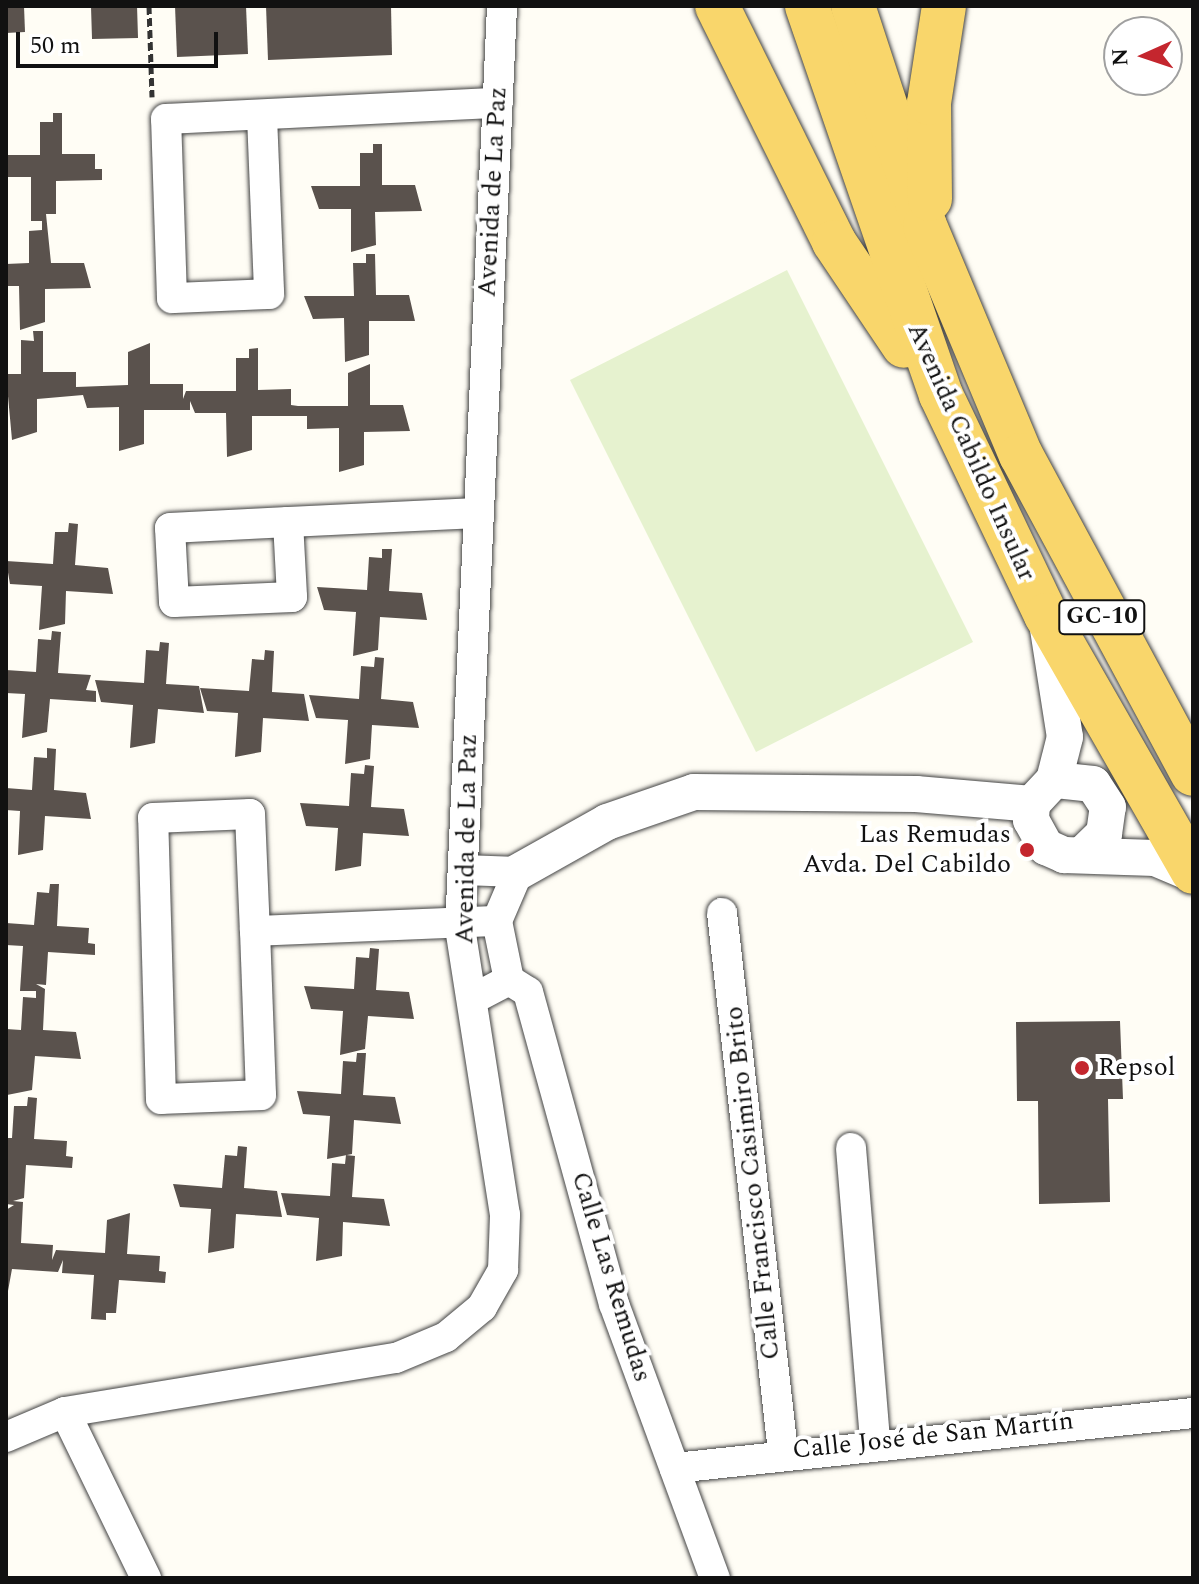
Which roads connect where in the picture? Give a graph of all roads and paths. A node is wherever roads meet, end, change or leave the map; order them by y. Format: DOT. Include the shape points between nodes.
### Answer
graph roads {
  1 [pos="149,6"];
  2 [pos="502,6"];
  3 [pos="717,6"];
  4 [pos="807,6"];
  5 [pos="853,6"];
  6 [pos="944,6"];
  7 [pos="152,99"];
  8 [pos="498,103"];
  9 [pos="262,116"];
  10 [pos="964,324"];
  11 [pos="941,395"];
  12 [pos="478,513"];
  13 [pos="288,522"];
  14 [pos="1046,615"];
  15 [pos="1193,774"];
  16 [pos="1043,792"];
  17 [pos="1084,853"];
  18 [pos="463,870"];
  19 [pos="518,872"];
  20 [pos="1193,873"];
  21 [pos="722,913"];
  22 [pos="497,921"];
  23 [pos="460,928"];
  24 [pos="255,931"];
  25 [pos="509,980"];
  26 [pos="473,999"];
  27 [pos="851,1148"];
  28 [pos="65,1412"];
  29 [pos="1193,1413"];
  30 [pos="6,1437"];
  31 [pos="875,1443"];
  32 [pos="783,1452"];
  33 [pos="675,1468"];
  34 [pos="146,1578"];
  35 [pos="715,1578"];
  1 -- 7 [label="path"];
  2 -- 8 [label="street, Avenida de La Paz"];
  3 -- 11 [label="main road" via="834,242"];
  4 -- 11 [label="main road, Avenida Cabildo Insular / GC-10" via="879,234"];
  5 -- 10 [label="main road, Avenida Cabildo Insular / GC-10"];
  6 -- 10 [label="main road" via="928,176 933,222"];
  8 -- 9 [label="street"];
  8 -- 12 [label="street, Avenida de La Paz"];
  9 -- 9 [label="street" via="166,119 172,298 269,294"];
  10 -- 15 [label="main road, Avenida Cabildo Insular / GC-10" via="1104,619"];
  11 -- 14 [label="main road, Avenida Cabildo Insular / GC-10"];
  12 -- 13 [label="street"];
  12 -- 18 [label="street, Avenida de La Paz"];
  13 -- 13 [label="street" via="170,528 174,602 292,597"];
  14 -- 16 [label="street" via="1065,737"];
  14 -- 20 [label="main road, Avenida Cabildo Insular / GC-10"];
  16 -- 17 [label="street" via="1036,835 1046,847"];
  16 -- 17 [label="street" via="1093,784 1108,807 1104,834"];
  16 -- 19 [label="street" via="694,792 607,822"];
  17 -- 20 [label="street" via="1155,858"];
  18 -- 19 [label="street"];
  18 -- 23 [label="street, Avenida de La Paz"];
  19 -- 22 [label="street"];
  21 -- 32 [label="street, Calle Francisco Casimiro Brito"];
  22 -- 23 [label="street"];
  22 -- 25 [label="street, Calle Las Remudas"];
  23 -- 24 [label="street"];
  23 -- 26 [label="street, Avenida de La Paz"];
  24 -- 24 [label="street" via="250,814 153,818 161,1099 261,1095"];
  25 -- 26 [label="street"];
  25 -- 33 [label="street, Calle Las Remudas" via="528,992 614,1304"];
  26 -- 28 [label="street, Avenida de La Paz" via="505,1215 503,1270 482,1307 446,1337 396,1358"];
  27 -- 31 [label="street"];
  28 -- 30 [label="street, Avenida de La Paz"];
  28 -- 34 [label="street"];
  29 -- 31 [label="street, Calle José de San Martín"];
  31 -- 32 [label="street, Calle José de San Martín"];
  32 -- 33 [label="street, Calle José de San Martín"];
  33 -- 35 [label="street, Calle Las Remudas"];
}
